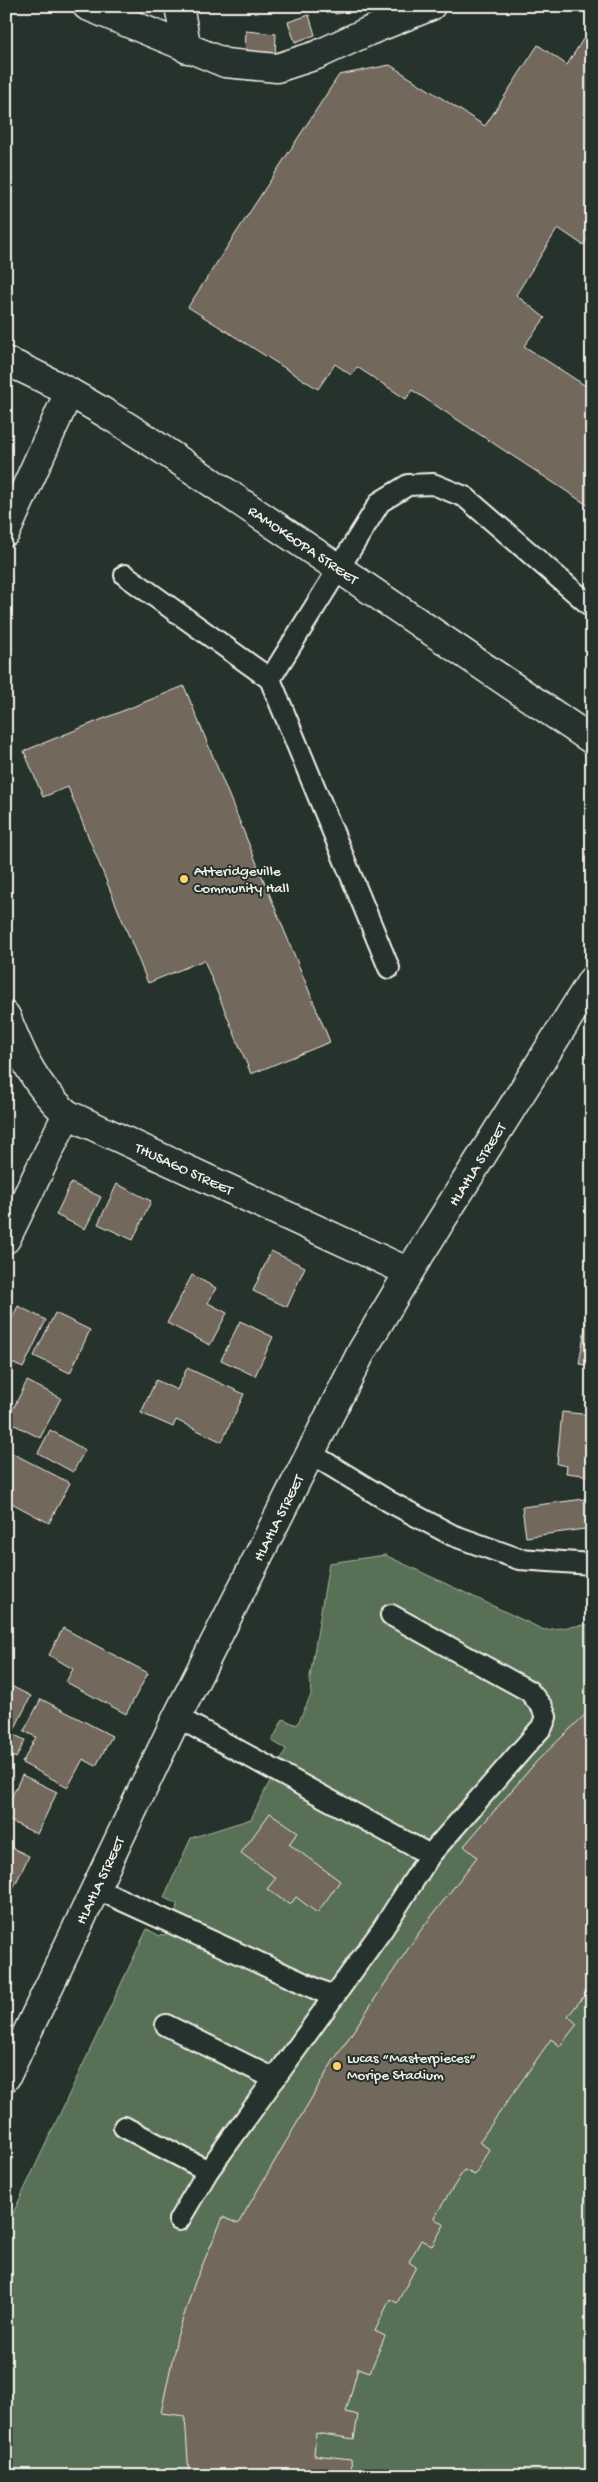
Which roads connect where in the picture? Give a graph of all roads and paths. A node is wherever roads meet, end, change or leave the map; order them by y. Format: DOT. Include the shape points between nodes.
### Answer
graph roads {
  1 [pos="87,6"];
  2 [pos="179,6"];
  3 [pos="430,6"];
  4 [pos="187,48"];
  5 [pos="6,362"];
  6 [pos="69,392"];
  7 [pos="6,532"];
  8 [pos="340,568"];
  9 [pos="125,575"];
  10 [pos="592,606"];
  11 [pos="270,679"];
  12 [pos="592,740"];
  13 [pos="389,968"];
  14 [pos="592,980"];
  15 [pos="6,1016"];
  16 [pos="67,1114"];
  17 [pos="6,1239"];
  18 [pos="409,1272"];
  19 [pos="310,1453"];
  20 [pos="592,1564"];
  21 [pos="391,1615"];
  22 [pos="176,1717"];
  23 [pos="430,1855"];
  24 [pos="96,1888"];
  25 [pos="334,1997"];
  26 [pos="166,2025"];
  27 [pos="6,2077"];
  28 [pos="276,2079"];
  29 [pos="124,2127"];
  30 [pos="208,2171"];
  31 [pos="179,2220"];
  1 -- 4 [label="street"];
  2 -- 4 [label="street"];
  3 -- 4 [label="street" via="318,55 277,68 225,63"];
  5 -- 6 [label="street, RAMOKGOPA STREET"];
  6 -- 7 [label="street"];
  6 -- 8 [label="street, RAMOKGOPA STREET" via="114,418"];
  8 -- 10 [label="lane" via="380,502 408,485 433,484 466,498"];
  8 -- 11 [label="lane"];
  8 -- 12 [label="street, RAMOKGOPA STREET"];
  9 -- 11 [label="lane"];
  11 -- 13 [label="lane"];
  14 -- 18 [label="street, HLAHLA STREET"];
  15 -- 16 [label="street, THUSAGO STREET" via="35,1080"];
  16 -- 17 [label="street"];
  16 -- 18 [label="street, THUSAGO STREET"];
  18 -- 19 [label="street, HLAHLA STREET" via="362,1351"];
  19 -- 20 [label="lane" via="452,1535 519,1559"];
  19 -- 22 [label="street, HLAHLA STREET"];
  21 -- 23 [label="lane" via="529,1691 546,1717 542,1727"];
  22 -- 23 [label="lane"];
  22 -- 24 [label="street, HLAHLA STREET"];
  23 -- 25 [label="lane"];
  24 -- 25 [label="lane"];
  24 -- 27 [label="street, HLAHLA STREET"];
  25 -- 28 [label="lane"];
  26 -- 28 [label="lane"];
  28 -- 30 [label="lane"];
  29 -- 30 [label="lane"];
  30 -- 31 [label="lane"];
}
